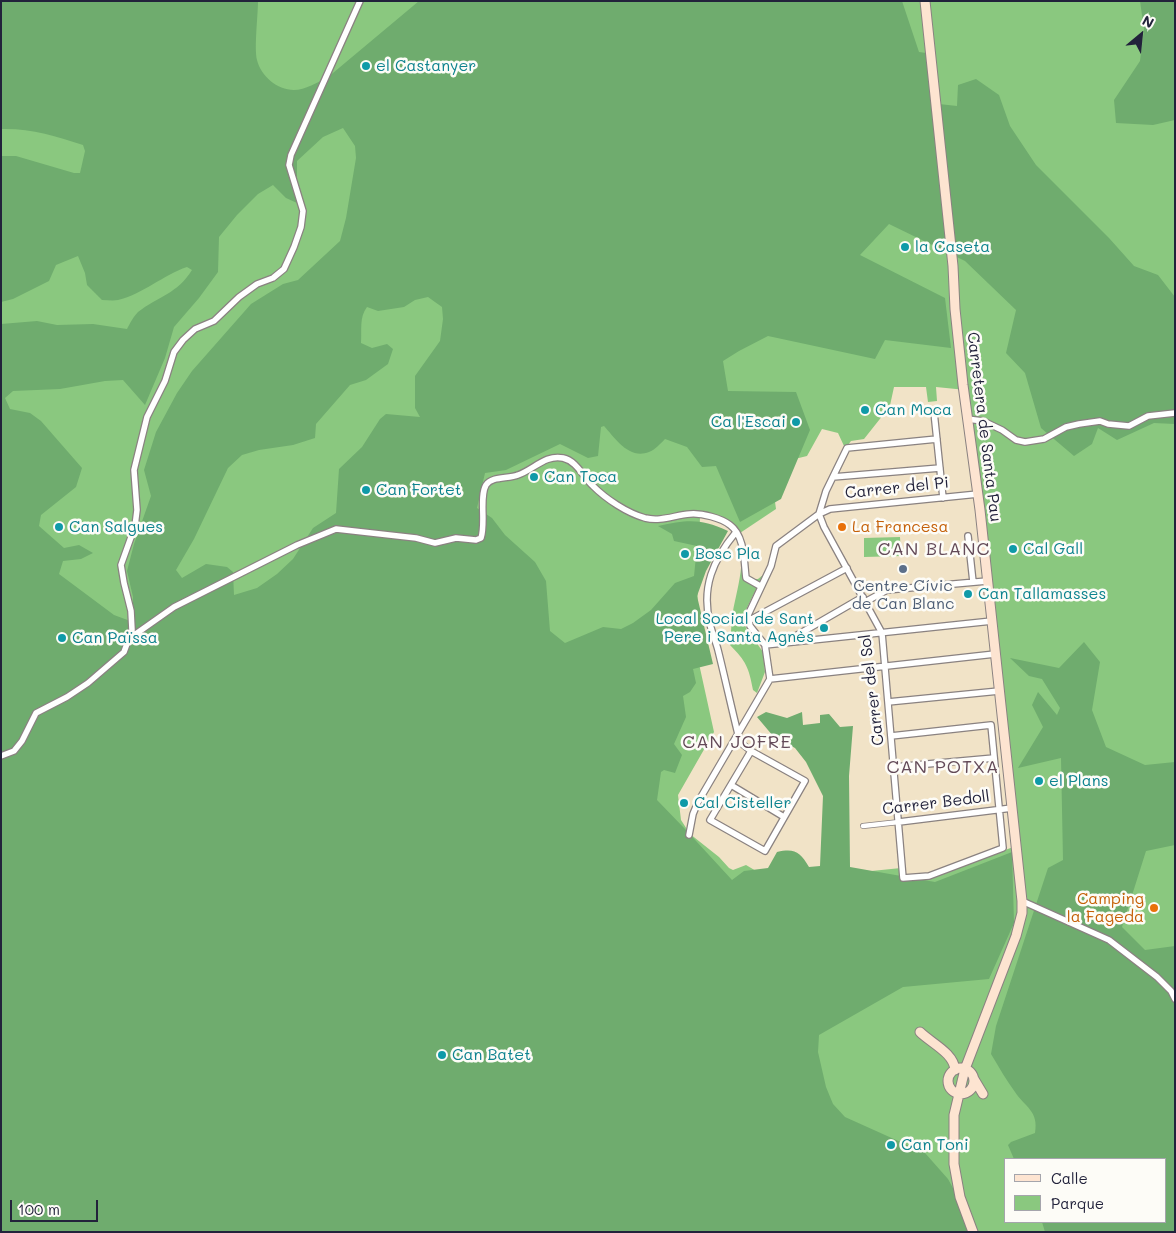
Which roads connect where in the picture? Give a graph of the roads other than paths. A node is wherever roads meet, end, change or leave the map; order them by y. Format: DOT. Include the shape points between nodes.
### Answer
graph roads {
  1 [pos="360,1"];
  2 [pos="925,1"];
  3 [pos="934,412"];
  4 [pos="1175,413"];
  5 [pos="967,419"];
  6 [pos="937,439"];
  7 [pos="940,468"];
  8 [pos="833,477"];
  9 [pos="978,494"];
  10 [pos="943,498"];
  11 [pos="819,514"];
  12 [pos="736,532"];
  13 [pos="968,536"];
  14 [pos="847,568"];
  15 [pos="987,581"];
  16 [pos="973,582"];
  17 [pos="760,586"];
  18 [pos="864,600"];
  19 [pos="748,621"];
  20 [pos="992,621"];
  21 [pos="882,633"];
  22 [pos="130,638"];
  23 [pos="786,642"];
  24 [pos="765,646"];
  25 [pos="995,654"];
  26 [pos="885,665"];
  27 [pos="770,679"];
  28 [pos="999,691"];
  29 [pos="888,702"];
  30 [pos="738,734"];
  31 [pos="891,736"];
  32 [pos="752,751"];
  33 [pos="1,756"];
  34 [pos="994,758"];
  35 [pos="894,767"];
  36 [pos="731,785"];
  37 [pos="1012,808"];
  38 [pos="998,810"];
  39 [pos="784,816"];
  40 [pos="899,822"];
  41 [pos="863,826"];
  42 [pos="688,835"];
  43 [pos="1022,901"];
  44 [pos="1175,999"];
  45 [pos="920,1032"];
  46 [pos="970,1053"];
  47 [pos="966,1073"];
  48 [pos="960,1094"];
  49 [pos="973,1232"];
  1 -- 22 [label="street" via="291,155 289,165 301,203 302,218 284,268 273,278 239,296 214,321 195,328 183,340 174,352 165,381 147,417 134,470 135,526 121,565 132,619"];
  2 -- 5 [label="main road, Carretera de Santa Pau"];
  3 -- 6 [label="street"];
  4 -- 5 [label="street" via="1148,416 1128,426 1100,421 1079,424 1044,439 1026,442 1016,440 983,421"];
  5 -- 9 [label="main road, Carretera de Santa Pau"];
  6 -- 7 [label="street"];
  6 -- 8 [label="street" via="847,448"];
  7 -- 8 [label="street"];
  7 -- 10 [label="street"];
  8 -- 11 [label="street"];
  9 -- 10 [label="street, Carrer del Pi"];
  9 -- 15 [label="main road, Carretera de Santa Pau"];
  10 -- 11 [label="street, Carrer del Pi" via="830,509"];
  11 -- 14 [label="street, Carrer del Sol"];
  11 -- 17 [label="street" via="776,546 771,566"];
  12 -- 17 [label="street" via="742,545 746,578"];
  12 -- 22 [label="street" via="732,526 713,517 691,514 661,519 633,513 594,487 575,465 563,458 552,458 519,475 492,480 486,485 481,538 456,538 435,544 416,538 336,529 297,545 174,608"];
  12 -- 30 [label="street" via="722,549 710,574 706,600"];
  13 -- 16 [label="street"];
  14 -- 18 [label="street, Carrer del Sol"];
  14 -- 19 [label="street"];
  15 -- 16 [label="street"];
  15 -- 20 [label="main road, Carretera de Santa Pau"];
  16 -- 18 [label="street" via="886,590"];
  17 -- 19 [label="street"];
  18 -- 21 [label="street, Carrer del Sol"];
  18 -- 23 [label="street"];
  19 -- 24 [label="street"];
  20 -- 21 [label="street"];
  20 -- 25 [label="main road, Carretera de Santa Pau"];
  21 -- 23 [label="street"];
  21 -- 26 [label="street, Carrer del Sol"];
  22 -- 33 [label="street" via="124,652 107,668 67,697 36,713 14,751"];
  23 -- 24 [label="street"];
  24 -- 27 [label="street"];
  25 -- 26 [label="street"];
  25 -- 28 [label="main road, Carretera de Santa Pau"];
  26 -- 27 [label="street"];
  26 -- 29 [label="street, Carrer del Sol"];
  27 -- 30 [label="street"];
  28 -- 29 [label="street"];
  28 -- 37 [label="main road, Carretera de Santa Pau"];
  29 -- 31 [label="street, Carrer del Sol"];
  30 -- 32 [label="street" via="741,743"];
  30 -- 42 [label="street" via="698,802"];
  31 -- 34 [label="street" via="991,725"];
  31 -- 35 [label="street, Carrer del Sol"];
  32 -- 36 [label="street"];
  32 -- 39 [label="street" via="805,781"];
  34 -- 35 [label="street"];
  34 -- 38 [label="street"];
  35 -- 40 [label="street, Carrer del Sol"];
  36 -- 39 [label="street"];
  36 -- 39 [label="street" via="710,820 764,851"];
  37 -- 38 [label="street, Carrer Bedoll"];
  37 -- 43 [label="main road, Carretera de Santa Pau"];
  38 -- 40 [label="street, Carrer Bedoll"];
  38 -- 40 [label="street, Carrer del Sol" via="1003,848 929,876 904,878"];
  40 -- 41 [label="street, Carrer Bedoll"];
  43 -- 44 [label="street" via="1109,940 1157,977 1172,991"];
  43 -- 46 [label="main road, Carretera de Santa Pau" via="1016,936"];
  45 -- 47 [label="main road"];
  46 -- 47 [label="main road"];
  46 -- 47 [label="main road"];
  47 -- 48 [label="main road"];
  47 -- 48 [label="main road" via="973,1086"];
  47 -- 48 [label="main road" via="984,1094 974,1091"];
  48 -- 49 [label="main road" via="954,1115 954,1164 960,1197"];
}
